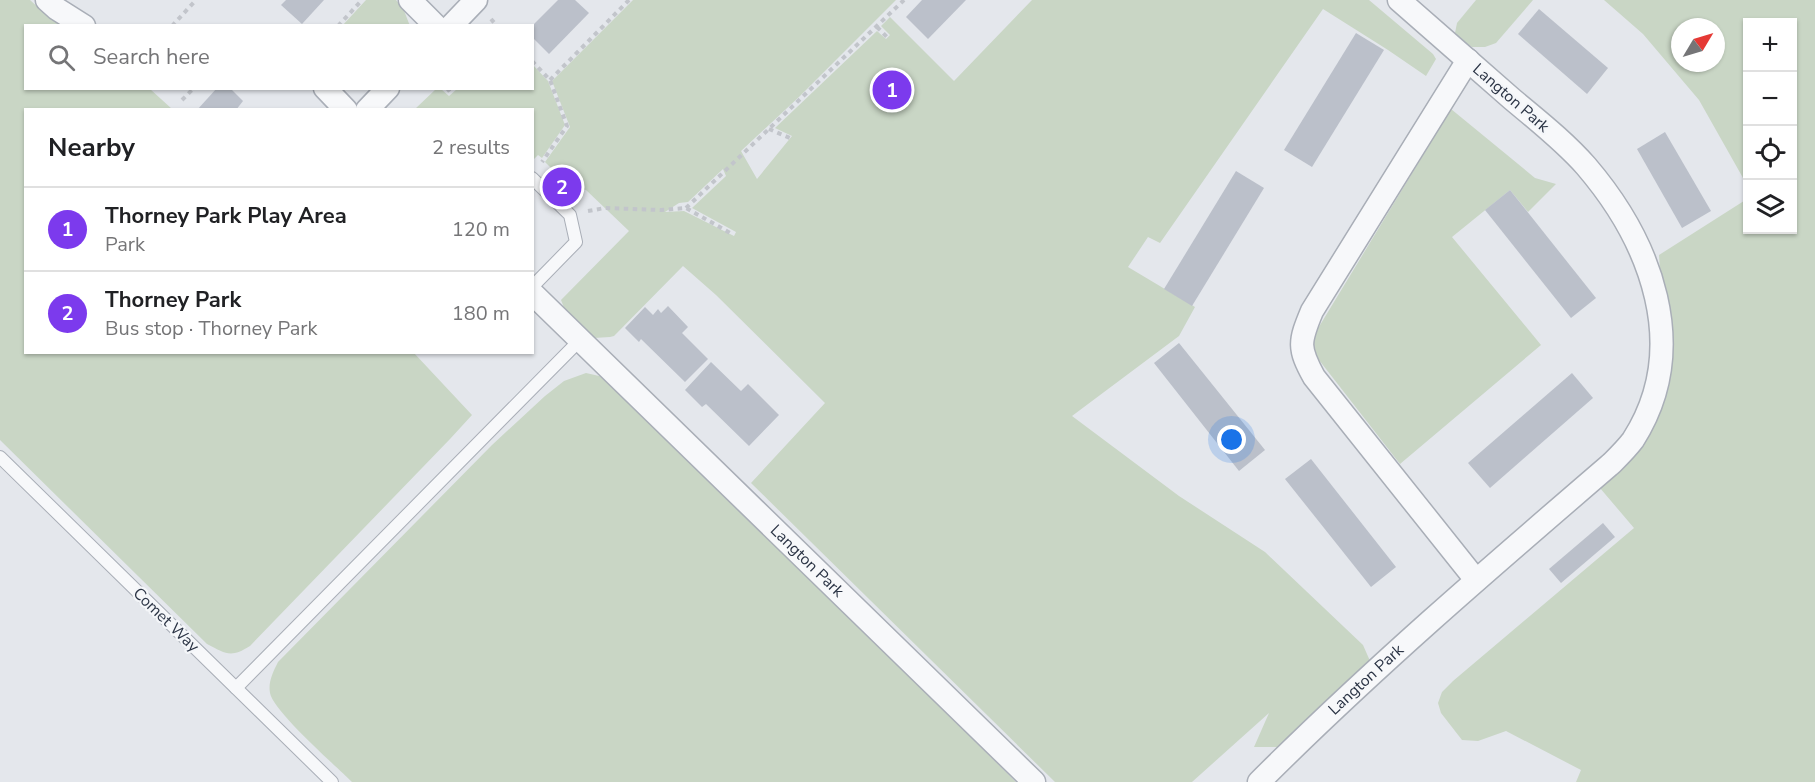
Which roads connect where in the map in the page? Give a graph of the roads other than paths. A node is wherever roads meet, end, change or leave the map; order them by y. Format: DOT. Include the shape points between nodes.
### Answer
graph roads {
  1 [pos="46,0"];
  2 [pos="410,0"];
  3 [pos="476,0"];
  4 [pos="1399,0"];
  5 [pos="81,24"];
  6 [pos="434,24"];
  7 [pos="453,24"];
  8 [pos="1468,60"];
  9 [pos="327,90"];
  10 [pos="386,90"];
  11 [pos="344,108"];
  12 [pos="369,108"];
  13 [pos="535,172"];
  14 [pos="534,285"];
  15 [pos="534,295"];
  16 [pos="580,340"];
  17 [pos="0,458"];
  18 [pos="1476,580"];
  19 [pos="236,688"];
  20 [pos="332,782"];
  21 [pos="1034,782"];
  22 [pos="1259,782"];
  1 -- 5 [label="street"];
  2 -- 6 [label="street"];
  3 -- 7 [label="street"];
  4 -- 8 [label="street"];
  8 -- 18 [label="street, Langton Park" via="1312,311 1301,342 1303,357 1314,377"];
  8 -- 18 [label="street, Langton Park" via="1554,135 1608,193 1644,257 1662,326 1659,379 1632,442 1612,464"];
  9 -- 11 [label="street"];
  10 -- 12 [label="street"];
  13 -- 14 [label="lane" via="570,215 576,242"];
  15 -- 16 [label="street, Langton Park"];
  16 -- 19 [label="lane"];
  16 -- 21 [label="street, Langton Park"];
  17 -- 19 [label="lane, Comet Way"];
  18 -- 22 [label="street, Langton Park"];
  19 -- 20 [label="lane, Comet Way"];
}
